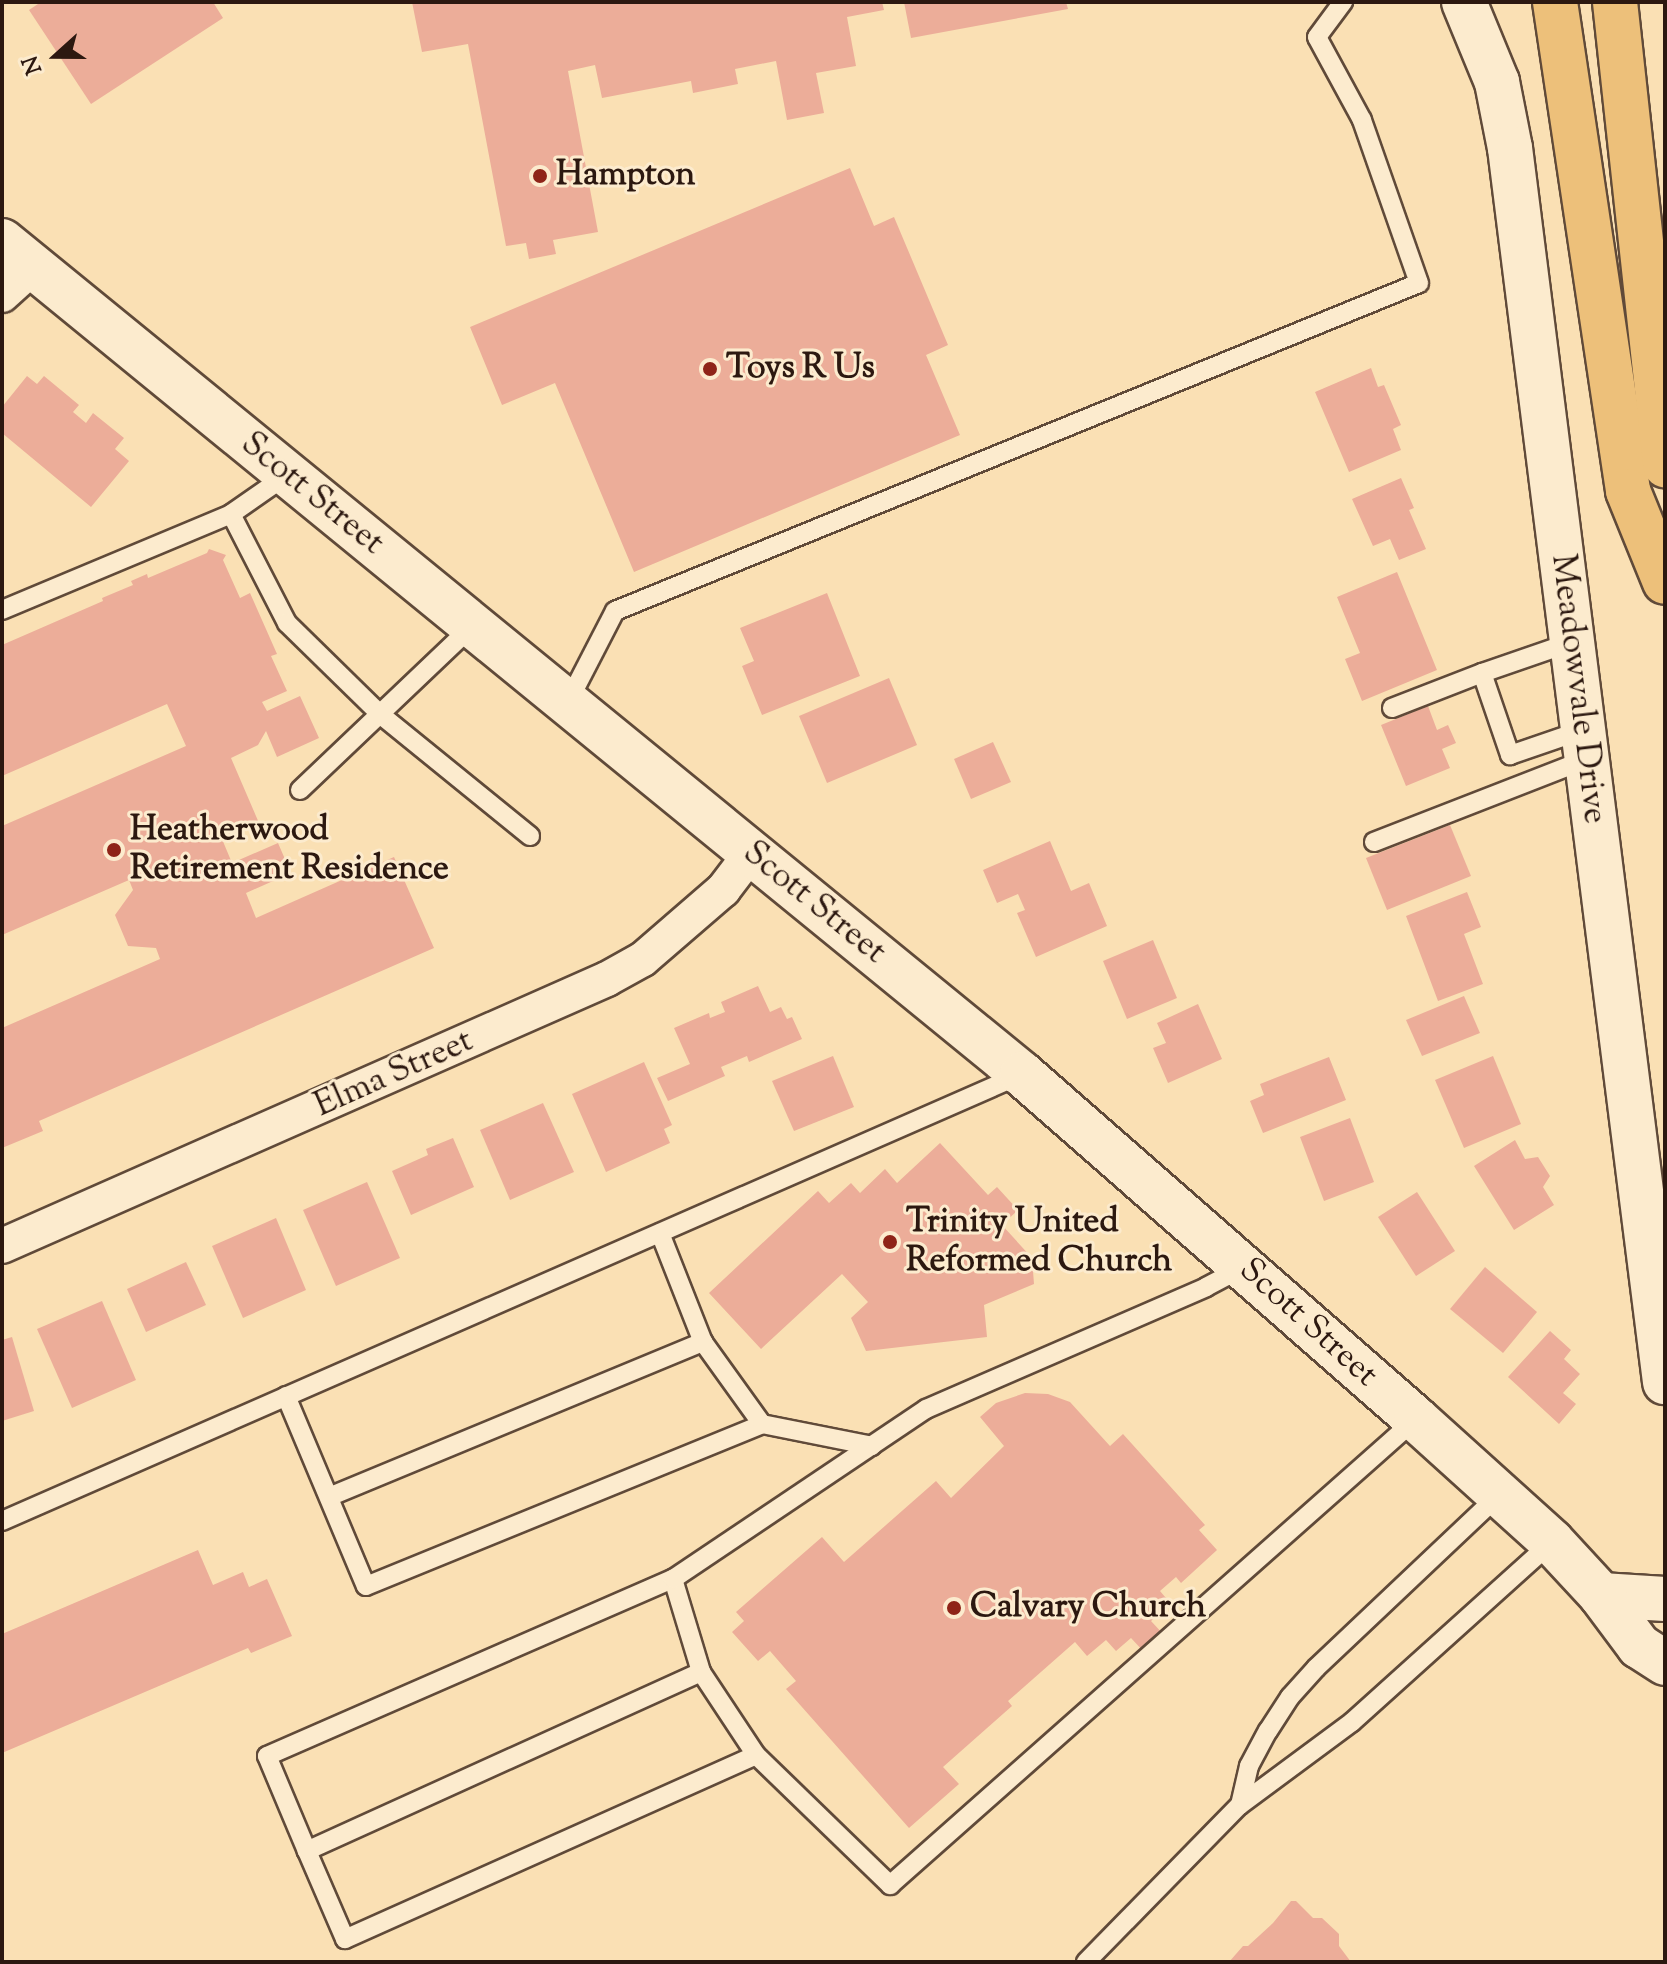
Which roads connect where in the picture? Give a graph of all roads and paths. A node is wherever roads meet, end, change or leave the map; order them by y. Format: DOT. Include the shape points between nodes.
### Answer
graph roads {
  1 [pos="1343,2"];
  2 [pos="1464,2"];
  3 [pos="1555,2"];
  4 [pos="1615,2"];
  5 [pos="12,268"];
  6 [pos="1665,465"];
  7 [pos="288,475"];
  8 [pos="231,514"];
  9 [pos="1665,582"];
  10 [pos="2,610"];
  11 [pos="473,625"];
  12 [pos="1572,642"];
  13 [pos="1482,673"];
  14 [pos="568,702"];
  15 [pos="1392,708"];
  16 [pos="381,715"];
  17 [pos="1585,744"];
  18 [pos="300,790"];
  19 [pos="530,836"];
  20 [pos="1374,842"];
  21 [pos="752,852"];
  22 [pos="1022,1074"];
  23 [pos="660,1233"];
  24 [pos="2,1246"];
  25 [pos="1245,1267"];
  26 [pos="703,1342"];
  27 [pos="1665,1382"];
  28 [pos="286,1396"];
  29 [pos="1416,1419"];
  30 [pos="762,1424"];
  31 [pos="872,1446"];
  32 [pos="1499,1495"];
  33 [pos="331,1496"];
  34 [pos="2,1521"];
  35 [pos="1552,1542"];
  36 [pos="673,1579"];
  37 [pos="1601,1595"];
  38 [pos="1665,1599"];
  39 [pos="1665,1663"];
  40 [pos="701,1672"];
  41 [pos="756,1755"];
  42 [pos="1240,1805"];
  43 [pos="307,1851"];
  44 [pos="1086,1962"];
  1 -- 14 [label="lane" via="1317,37 1362,120 1419,283 615,611"];
  2 -- 12 [label="street, Meadowvale Drive" via="1497,82 1510,148"];
  3 -- 9 [label="highway" via="1628,491"];
  4 -- 6 [label="highway"];
  5 -- 7 [label="street, Scott Street"];
  7 -- 8 [label="lane"];
  7 -- 11 [label="street, Scott Street"];
  8 -- 10 [label="lane"];
  8 -- 16 [label="lane" via="287,623"];
  11 -- 14 [label="street, Scott Street"];
  11 -- 16 [label="lane"];
  12 -- 13 [label="lane"];
  12 -- 17 [label="street, Meadowvale Drive"];
  13 -- 15 [label="lane"];
  13 -- 17 [label="lane" via="1510,755"];
  14 -- 21 [label="street, Scott Street"];
  16 -- 18 [label="lane"];
  16 -- 19 [label="lane"];
  17 -- 20 [label="lane"];
  17 -- 27 [label="street, Meadowvale Drive"];
  21 -- 22 [label="street, Scott Street"];
  21 -- 24 [label="street, Elma Street" via="723,890 643,959 607,979"];
  22 -- 23 [label="lane"];
  22 -- 25 [label="street, Scott Street"];
  23 -- 26 [label="lane"];
  23 -- 28 [label="lane"];
  25 -- 29 [label="street, Scott Street"];
  25 -- 31 [label="lane" via="926,1409"];
  26 -- 30 [label="lane"];
  26 -- 33 [label="lane"];
  28 -- 33 [label="lane"];
  28 -- 34 [label="lane"];
  29 -- 32 [label="street, Scott Street"];
  29 -- 41 [label="lane" via="890,1885"];
  30 -- 31 [label="lane"];
  30 -- 33 [label="lane" via="366,1586"];
  31 -- 36 [label="lane"];
  32 -- 35 [label="street, Scott Street"];
  32 -- 42 [label="lane" via="1290,1697 1249,1766"];
  35 -- 37 [label="street, Scott Street"];
  35 -- 42 [label="lane" via="1352,1722"];
  36 -- 40 [label="lane"];
  36 -- 43 [label="lane" via="267,1756"];
  37 -- 38 [label="street"];
  37 -- 39 [label="street, Scott Street" via="1639,1646"];
  40 -- 41 [label="lane"];
  40 -- 43 [label="lane"];
  41 -- 43 [label="lane" via="345,1939"];
  42 -- 44 [label="lane"];
}
